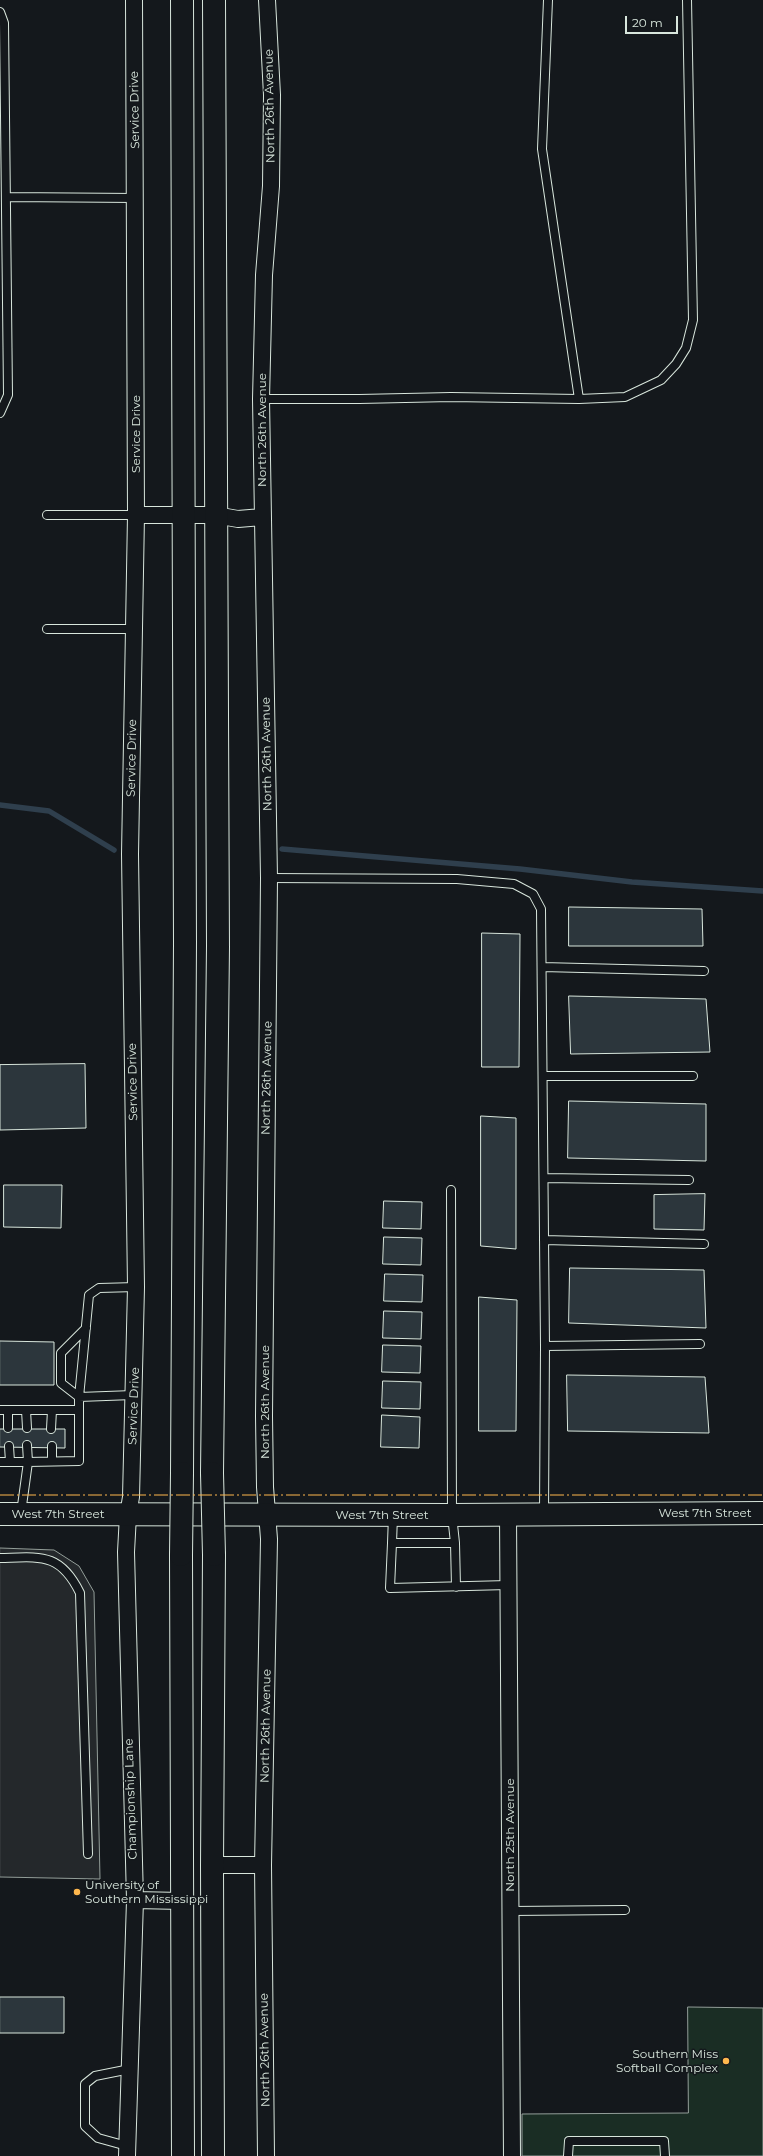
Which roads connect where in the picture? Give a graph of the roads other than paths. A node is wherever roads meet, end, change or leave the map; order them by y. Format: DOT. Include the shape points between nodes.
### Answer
graph roads {
  1 [pos="134,0"];
  2 [pos="182,0"];
  3 [pos="214,0"];
  4 [pos="267,0"];
  5 [pos="548,0"];
  6 [pos="687,0"];
  7 [pos="0,12"];
  8 [pos="7,197"];
  9 [pos="136,198"];
  10 [pos="261,399"];
  11 [pos="579,400"];
  12 [pos="0,413"];
  13 [pos="47,515"];
  14 [pos="136,515"];
  15 [pos="215,515"];
  16 [pos="184,516"];
  17 [pos="262,517"];
  18 [pos="47,629"];
  19 [pos="134,629"];
  20 [pos="269,878"];
  21 [pos="542,967"];
  22 [pos="704,971"];
  23 [pos="543,1076"];
  24 [pos="693,1076"];
  25 [pos="544,1178"];
  26 [pos="689,1180"];
  27 [pos="451,1190"];
  28 [pos="544,1240"];
  29 [pos="704,1244"];
  30 [pos="136,1287"];
  31 [pos="86,1328"];
  32 [pos="700,1344"];
  33 [pos="545,1346"];
  34 [pos="133,1394"];
  35 [pos="79,1397"];
  36 [pos="4,1410"];
  37 [pos="26,1410"];
  38 [pos="52,1410"];
  39 [pos="78,1410"];
  40 [pos="8,1428"];
  41 [pos="27,1428"];
  42 [pos="52,1429"];
  43 [pos="27,1445"];
  44 [pos="9,1446"];
  45 [pos="52,1446"];
  46 [pos="52,1461"];
  47 [pos="0,1462"];
  48 [pos="10,1462"];
  49 [pos="28,1462"];
  50 [pos="763,1513"];
  51 [pos="11,1514"];
  52 [pos="268,1514"];
  53 [pos="508,1514"];
  54 [pos="544,1514"];
  55 [pos="128,1515"];
  56 [pos="393,1516"];
  57 [pos="452,1516"];
  58 [pos="392,1543"];
  59 [pos="455,1543"];
  60 [pos="0,1558"];
  61 [pos="508,1585"];
  62 [pos="456,1586"];
  63 [pos="88,1854"];
  64 [pos="212,1864"];
  65 [pos="263,1865"];
  66 [pos="134,1900"];
  67 [pos="182,1901"];
  68 [pos="625,1910"];
  69 [pos="510,1911"];
  70 [pos="130,2069"];
  71 [pos="127,2151"];
  72 [pos="182,2156"];
  73 [pos="213,2156"];
  74 [pos="266,2156"];
  75 [pos="512,2156"];
  76 [pos="568,2156"];
  77 [pos="665,2156"];
  1 -- 9 [label="street, Service Drive"];
  2 -- 16 [label="main road"];
  3 -- 15 [label="main road"];
  4 -- 10 [label="street, North 26th Avenue" via="272,95 271,186 264,275"];
  5 -- 11 [label="lane" via="542,149"];
  6 -- 11 [label="lane" via="694,320 686,348 661,380 625,397"];
  7 -- 8 [label="lane" via="4,23"];
  8 -- 9 [label="lane"];
  8 -- 12 [label="lane" via="8,395"];
  9 -- 14 [label="street, Service Drive"];
  10 -- 11 [label="lane" via="359,400 451,396"];
  10 -- 17 [label="street, North 26th Avenue"];
  13 -- 14 [label="lane"];
  14 -- 16 [label="street"];
  14 -- 19 [label="street, Service Drive"];
  15 -- 16 [label="street"];
  15 -- 17 [label="street" via="238,519"];
  15 -- 64 [label="main road, bridge" via="218,954 212,1474"];
  16 -- 67 [label="main road, bridge"];
  17 -- 20 [label="street, North 26th Avenue"];
  18 -- 19 [label="lane"];
  19 -- 30 [label="street, Service Drive" via="130,854"];
  20 -- 21 [label="lane" via="457,879 514,884 533,894 541,908"];
  20 -- 52 [label="street, North 26th Avenue" via="264,1416"];
  21 -- 22 [label="lane"];
  21 -- 23 [label="lane"];
  23 -- 24 [label="lane"];
  23 -- 25 [label="lane"];
  25 -- 26 [label="lane"];
  25 -- 28 [label="lane"];
  27 -- 57 [label="lane"];
  28 -- 29 [label="lane"];
  28 -- 33 [label="lane"];
  30 -- 31 [label="lane" via="99,1288 89,1295"];
  30 -- 34 [label="street, Service Drive"];
  31 -- 35 [label="lane"];
  31 -- 35 [label="lane" via="61,1353 61,1383"];
  32 -- 33 [label="lane"];
  33 -- 54 [label="lane"];
  34 -- 35 [label="lane"];
  34 -- 55 [label="street, Service Drive" via="131,1497"];
  35 -- 39 [label="lane"];
  36 -- 37 [label="lane"];
  36 -- 40 [label="lane"];
  37 -- 38 [label="lane"];
  37 -- 41 [label="lane"];
  38 -- 39 [label="lane"];
  38 -- 42 [label="lane"];
  39 -- 46 [label="lane" via="79,1461"];
  43 -- 49 [label="lane"];
  44 -- 48 [label="lane"];
  45 -- 46 [label="lane"];
  46 -- 49 [label="lane"];
  47 -- 48 [label="lane"];
  48 -- 49 [label="lane"];
  49 -- 51 [label="lane"];
  50 -- 54 [label="main road, West 7th Street"];
  51 -- 55 [label="main road, West 7th Street"];
  52 -- 55 [label="main road, West 7th Street"];
  52 -- 56 [label="main road, West 7th Street"];
  52 -- 65 [label="street, North 26th Avenue"];
  53 -- 54 [label="main road, West 7th Street"];
  53 -- 57 [label="main road, West 7th Street"];
  53 -- 61 [label="street, North 25th Avenue"];
  55 -- 66 [label="street, Championship Lane" via="126,1552"];
  56 -- 57 [label="main road, West 7th Street"];
  56 -- 58 [label="lane"];
  57 -- 59 [label="lane"];
  58 -- 59 [label="lane"];
  58 -- 62 [label="lane" via="390,1588"];
  59 -- 62 [label="lane"];
  60 -- 63 [label="lane" via="45,1557 72,1576 80,1593"];
  61 -- 62 [label="lane"];
  61 -- 69 [label="street, North 25th Avenue"];
  64 -- 65 [label="street"];
  64 -- 73 [label="main road"];
  65 -- 74 [label="street, North 26th Avenue"];
  66 -- 67 [label="street"];
  66 -- 70 [label="street, Championship Lane"];
  67 -- 72 [label="main road"];
  68 -- 69 [label="lane"];
  69 -- 75 [label="street, North 25th Avenue"];
  70 -- 71 [label="street, Championship Lane"];
  70 -- 71 [label="lane" via="95,2076 85,2084 85,2126 98,2138"];
  76 -- 77 [label="lane" via="569,2141 664,2141"];
}
